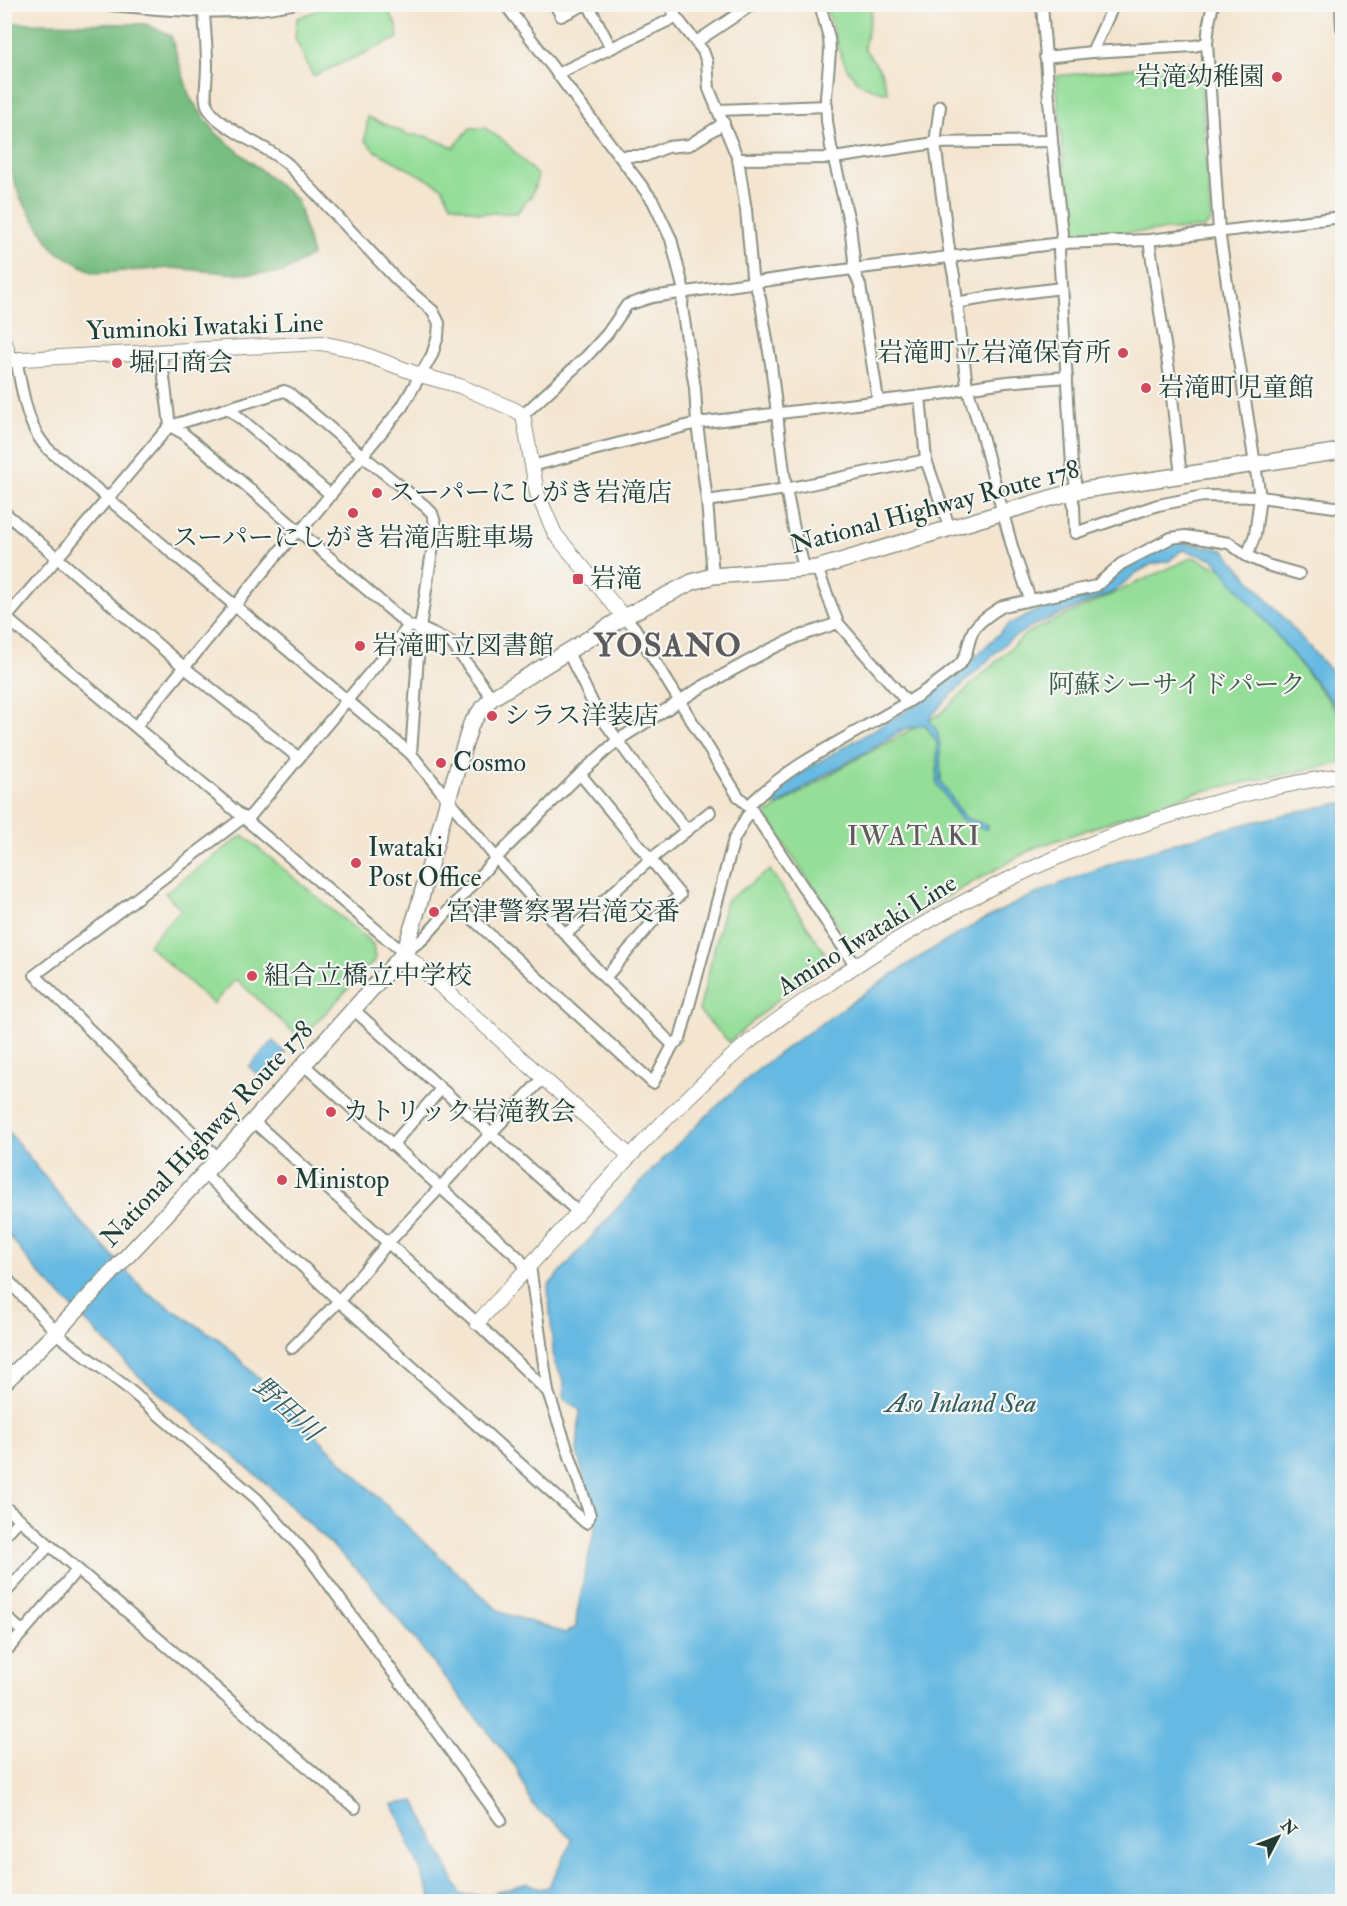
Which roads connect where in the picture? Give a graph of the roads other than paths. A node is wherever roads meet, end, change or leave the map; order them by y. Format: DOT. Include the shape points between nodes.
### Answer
graph roads {
  1 [pos="97,4"];
  2 [pos="292,4"];
  3 [pos="505,4"];
  4 [pos="555,4"];
  5 [pos="587,4"];
  6 [pos="669,4"];
  7 [pos="820,4"];
  8 [pos="1042,4"];
  9 [pos="1114,4"];
  10 [pos="1213,4"];
  11 [pos="1341,4"];
  12 [pos="746,6"];
  13 [pos="204,13"];
  14 [pos="676,17"];
  15 [pos="1342,28"];
  16 [pos="696,42"];
  17 [pos="1208,43"];
  18 [pos="612,48"];
  19 [pos="1092,52"];
  20 [pos="1045,57"];
  21 [pos="557,74"];
  22 [pos="826,106"];
  23 [pos="940,106"];
  24 [pos="718,110"];
  25 [pos="724,123"];
  26 [pos="1052,141"];
  27 [pos="935,143"];
  28 [pos="620,156"];
  29 [pos="834,158"];
  30 [pos="738,159"];
  31 [pos="1342,217"];
  32 [pos="1219,231"];
  33 [pos="1149,240"];
  34 [pos="1061,243"];
  35 [pos="950,257"];
  36 [pos="852,269"];
  37 [pos="755,282"];
  38 [pos="1061,288"];
  39 [pos="682,292"];
  40 [pos="956,303"];
  41 [pos="4,342"];
  42 [pos="161,353"];
  43 [pos="9,359"];
  44 [pos="420,375"];
  45 [pos="1067,377"];
  46 [pos="967,387"];
  47 [pos="921,396"];
  48 [pos="878,400"];
  49 [pos="228,408"];
  50 [pos="776,413"];
  51 [pos="523,415"];
  52 [pos="697,423"];
  53 [pos="170,426"];
  54 [pos="1342,451"];
  55 [pos="363,456"];
  56 [pos="926,460"];
  57 [pos="1254,464"];
  58 [pos="532,466"];
  59 [pos="1181,476"];
  60 [pos="786,489"];
  61 [pos="1074,492"];
  62 [pos="331,495"];
  63 [pos="1260,497"];
  64 [pos="108,498"];
  65 [pos="707,501"];
  66 [pos="1342,508"];
  67 [pos="4,512"];
  68 [pos="1003,512"];
  69 [pos="950,529"];
  70 [pos="300,532"];
  71 [pos="1247,556"];
  72 [pos="58,557"];
  73 [pos="811,569"];
  74 [pos="1299,574"];
  75 [pos="713,576"];
  76 [pos="1030,599"];
  77 [pos="236,606"];
  78 [pos="6,617"];
  79 [pos="624,618"];
  80 [pos="838,623"];
  81 [pos="415,627"];
  82 [pos="568,651"];
  83 [pos="185,668"];
  84 [pos="492,698"];
  85 [pos="348,700"];
  86 [pos="680,701"];
  87 [pos="907,702"];
  88 [pos="136,726"];
  89 [pos="618,740"];
  90 [pos="411,754"];
  91 [pos="299,758"];
  92 [pos="580,774"];
  93 [pos="1342,775"];
  94 [pos="448,799"];
  95 [pos="750,809"];
  96 [pos="710,813"];
  97 [pos="246,819"];
  98 [pos="687,830"];
  99 [pos="496,858"];
  100 [pos="651,859"];
  101 [pos="455,903"];
  102 [pos="566,934"];
  103 [pos="404,953"];
  104 [pos="855,965"];
  105 [pos="605,978"];
  106 [pos="353,1009"];
  107 [pos="673,1045"];
  108 [pos="304,1065"];
  109 [pos="543,1078"];
  110 [pos="441,1089"];
  111 [pos="253,1121"];
  112 [pos="491,1134"];
  113 [pos="392,1145"];
  114 [pos="630,1156"];
  115 [pos="218,1158"];
  116 [pos="204,1173"];
  117 [pos="440,1188"];
  118 [pos="579,1213"];
  119 [pos="387,1244"];
  120 [pos="529,1268"];
  121 [pos="4,1276"];
  122 [pos="339,1301"];
  123 [pos="477,1323"];
  124 [pos="57,1331"];
  125 [pos="292,1348"];
  126 [pos="4,1383"];
  127 [pos="548,1392"];
  128 [pos="4,1506"];
  129 [pos="20,1519"];
  130 [pos="4,1536"];
  131 [pos="49,1546"];
  132 [pos="77,1570"];
  133 [pos="4,1594"];
  134 [pos="4,1615"];
  135 [pos="23,1632"];
  136 [pos="4,1644"];
  137 [pos="355,1808"];
  138 [pos="501,1820"];
  1 -- 13 [label="street"];
  2 -- 13 [label="street"];
  3 -- 21 [label="street"];
  4 -- 5 [label="street" via="561,16"];
  5 -- 18 [label="street"];
  6 -- 14 [label="street"];
  7 -- 22 [label="street" via="831,51"];
  8 -- 20 [label="street"];
  9 -- 19 [label="street"];
  10 -- 17 [label="street"];
  11 -- 15 [label="street"];
  12 -- 16 [label="street"];
  13 -- 44 [label="street" via="204,94 208,108 218,120 288,164 397,280 433,311 439,323 438,336"];
  14 -- 16 [label="street"];
  14 -- 18 [label="street"];
  16 -- 24 [label="street" via="707,63 709,89"];
  17 -- 19 [label="street"];
  17 -- 32 [label="street"];
  18 -- 21 [label="street"];
  19 -- 20 [label="street"];
  20 -- 26 [label="street"];
  21 -- 28 [label="street"];
  22 -- 24 [label="street"];
  22 -- 29 [label="street"];
  23 -- 27 [label="street"];
  24 -- 25 [label="street"];
  25 -- 28 [label="street" via="688,145 667,147 645,156"];
  25 -- 30 [label="street"];
  26 -- 27 [label="street"];
  26 -- 34 [label="street"];
  27 -- 29 [label="street"];
  27 -- 35 [label="street"];
  28 -- 39 [label="street" via="653,201 667,231"];
  29 -- 30 [label="street"];
  29 -- 36 [label="street" via="850,225"];
  30 -- 37 [label="street"];
  31 -- 32 [label="street"];
  32 -- 33 [label="street"];
  32 -- 57 [label="street"];
  33 -- 34 [label="street"];
  33 -- 59 [label="street" via="1170,371"];
  34 -- 35 [label="street"];
  34 -- 38 [label="street"];
  35 -- 36 [label="street"];
  35 -- 40 [label="street"];
  36 -- 37 [label="street"];
  36 -- 48 [label="street" via="860,285"];
  37 -- 39 [label="street"];
  37 -- 50 [label="street"];
  38 -- 40 [label="street"];
  38 -- 45 [label="street"];
  39 -- 51 [label="street" via="627,305 586,357"];
  39 -- 52 [label="street"];
  40 -- 46 [label="street"];
  41 -- 43 [label="main road"];
  42 -- 43 [label="main road, Yuminoki Iwataki Line"];
  42 -- 44 [label="main road, Yuminoki Iwataki Line" via="321,344 351,349"];
  42 -- 53 [label="street"];
  43 -- 64 [label="street" via="28,418 50,453"];
  44 -- 51 [label="main road, Yuminoki Iwataki Line" via="460,386"];
  44 -- 55 [label="street" via="402,407"];
  45 -- 46 [label="street"];
  45 -- 61 [label="street"];
  46 -- 47 [label="street"];
  46 -- 68 [label="street"];
  47 -- 48 [label="street"];
  47 -- 56 [label="street"];
  48 -- 50 [label="street"];
  49 -- 53 [label="street"];
  49 -- 55 [label="street" via="285,391"];
  49 -- 62 [label="street"];
  50 -- 52 [label="street"];
  50 -- 60 [label="street"];
  51 -- 58 [label="main road"];
  52 -- 58 [label="street"];
  52 -- 65 [label="street"];
  53 -- 64 [label="street"];
  53 -- 70 [label="street"];
  54 -- 57 [label="highway, National Highway Route 178"];
  55 -- 62 [label="street"];
  55 -- 81 [label="street" via="425,506 436,526"];
  56 -- 60 [label="street"];
  56 -- 69 [label="street"];
  57 -- 59 [label="highway, National Highway Route 178"];
  57 -- 63 [label="street"];
  58 -- 79 [label="main road" via="537,493 555,534"];
  59 -- 61 [label="highway, National Highway Route 178"];
  60 -- 65 [label="street"];
  60 -- 73 [label="street" via="795,534"];
  61 -- 63 [label="street" via="1076,533 1188,498"];
  61 -- 68 [label="highway, National Highway Route 178"];
  62 -- 70 [label="street"];
  63 -- 66 [label="street"];
  63 -- 71 [label="street" via="1255,535"];
  64 -- 72 [label="street"];
  64 -- 77 [label="street"];
  65 -- 75 [label="street"];
  67 -- 72 [label="street"];
  68 -- 69 [label="highway, National Highway Route 178"];
  68 -- 76 [label="street"];
  69 -- 73 [label="highway, National Highway Route 178"];
  70 -- 77 [label="street" via="294,534"];
  70 -- 81 [label="street"];
  71 -- 74 [label="street"];
  71 -- 76 [label="street" via="1228,543 1185,536 1171,538 1121,564 1096,586"];
  72 -- 78 [label="street"];
  72 -- 83 [label="street"];
  73 -- 75 [label="highway, National Highway Route 178"];
  73 -- 80 [label="street"];
  75 -- 79 [label="highway, National Highway Route 178" via="692,582"];
  76 -- 87 [label="street" via="994,610 973,630 965,661"];
  77 -- 83 [label="street"];
  77 -- 85 [label="street"];
  78 -- 88 [label="street"];
  79 -- 82 [label="highway, National Highway Route 178"];
  79 -- 86 [label="street" via="634,627"];
  80 -- 86 [label="street" via="769,650"];
  80 -- 87 [label="street"];
  81 -- 84 [label="street" via="451,642"];
  81 -- 85 [label="street"];
  81 -- 90 [label="street"];
  82 -- 84 [label="highway, National Highway Route 178"];
  82 -- 89 [label="street" via="596,710"];
  83 -- 88 [label="street"];
  83 -- 91 [label="street"];
  84 -- 94 [label="highway, National Highway Route 178" via="471,724"];
  85 -- 90 [label="street"];
  85 -- 91 [label="street"];
  86 -- 89 [label="street"];
  86 -- 95 [label="street"];
  87 -- 95 [label="street" via="777,780"];
  88 -- 97 [label="street"];
  89 -- 92 [label="street"];
  89 -- 98 [label="street"];
  90 -- 94 [label="street"];
  91 -- 97 [label="street"];
  92 -- 99 [label="street"];
  92 -- 100 [label="street"];
  93 -- 104 [label="main road, Amino Iwataki Line" via="1148,823 1038,865 942,912"];
  94 -- 99 [label="street"];
  94 -- 103 [label="highway, National Highway Route 178"];
  95 -- 104 [label="street"];
  95 -- 107 [label="street" via="734,839 680,1039"];
  96 -- 98 [label="street"];
  97 -- 103 [label="street"];
  97 -- 115 [label="street" via="35,975"];
  98 -- 100 [label="street"];
  99 -- 101 [label="street"];
  99 -- 102 [label="street"];
  100 -- 102 [label="street"];
  100 -- 105 [label="street" via="680,895"];
  101 -- 103 [label="street" via="423,939"];
  101 -- 107 [label="street" via="653,1083"];
  102 -- 105 [label="street"];
  103 -- 106 [label="highway, National Highway Route 178"];
  103 -- 109 [label="main road"];
  104 -- 114 [label="main road, Amino Iwataki Line" via="738,1052"];
  105 -- 107 [label="street"];
  106 -- 108 [label="highway, National Highway Route 178"];
  106 -- 110 [label="street"];
  108 -- 111 [label="highway, National Highway Route 178"];
  108 -- 113 [label="street"];
  109 -- 112 [label="street"];
  109 -- 114 [label="main road"];
  110 -- 112 [label="street"];
  110 -- 113 [label="street"];
  111 -- 115 [label="highway, National Highway Route 178"];
  111 -- 119 [label="street"];
  112 -- 117 [label="street"];
  112 -- 118 [label="street"];
  113 -- 117 [label="street"];
  114 -- 118 [label="main road, Amino Iwataki Line"];
  115 -- 116 [label="highway, National Highway Route 178"];
  116 -- 122 [label="street"];
  116 -- 124 [label="highway, National Highway Route 178"];
  117 -- 119 [label="street"];
  117 -- 120 [label="street"];
  118 -- 120 [label="main road, Amino Iwataki Line"];
  119 -- 122 [label="street"];
  119 -- 123 [label="street"];
  120 -- 123 [label="main road, Amino Iwataki Line"];
  120 -- 127 [label="street"];
  121 -- 124 [label="street"];
  122 -- 125 [label="street"];
  122 -- 127 [label="street" via="586,1523 590,1515"];
  123 -- 127 [label="street"];
  124 -- 126 [label="highway, National Highway Route 178"];
  124 -- 138 [label="street" via="257,1499 309,1557"];
  128 -- 129 [label="street"];
  129 -- 130 [label="street"];
  129 -- 131 [label="street"];
  131 -- 132 [label="street"];
  131 -- 133 [label="street"];
  132 -- 135 [label="street"];
  132 -- 137 [label="street"];
  134 -- 135 [label="street"];
  135 -- 136 [label="street" via="9,1648"];
}
